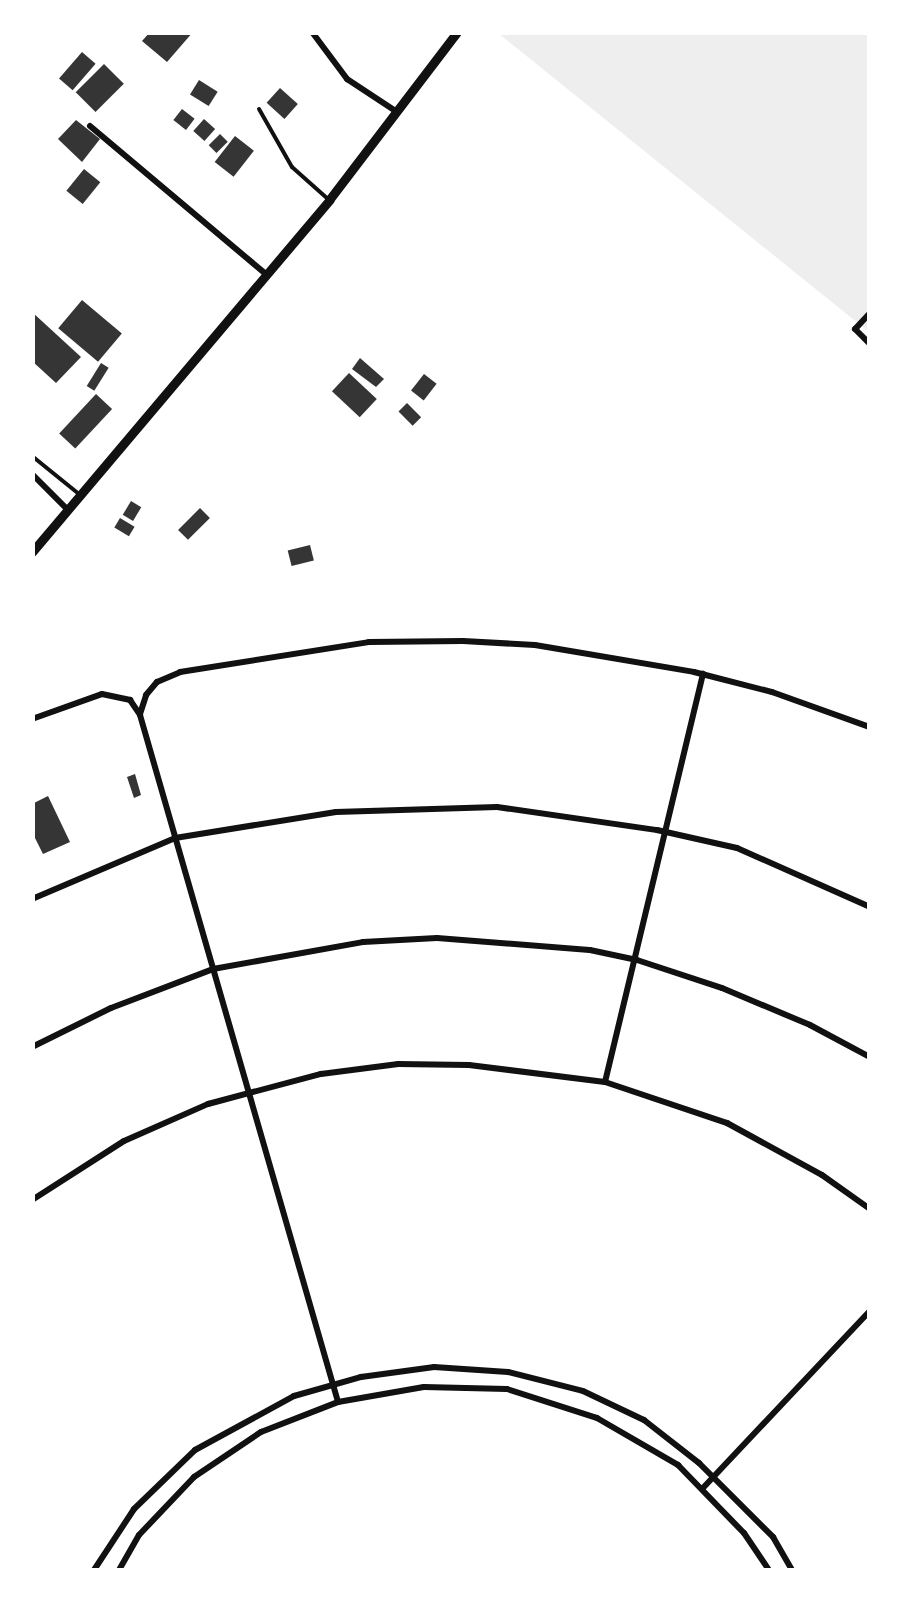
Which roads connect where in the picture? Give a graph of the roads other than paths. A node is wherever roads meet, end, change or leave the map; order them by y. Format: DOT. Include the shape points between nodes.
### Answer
graph roads {
  1 [pos="312,32"];
  2 [pos="457,32"];
  3 [pos="259,109"];
  4 [pos="397,112"];
  5 [pos="90,126"];
  6 [pos="329,200"];
  7 [pos="266,275"];
  8 [pos="870,313"];
  9 [pos="870,344"];
  10 [pos="32,456"];
  11 [pos="32,474"];
  12 [pos="83,496"];
  13 [pos="70,512"];
  14 [pos="32,552"];
  15 [pos="703,674"];
  16 [pos="140,715"];
  17 [pos="32,719"];
  18 [pos="870,727"];
  19 [pos="175,838"];
  20 [pos="32,899"];
  21 [pos="870,906"];
  22 [pos="213,969"];
  23 [pos="32,1047"];
  24 [pos="870,1058"];
  25 [pos="605,1082"];
  26 [pos="248,1090"];
  27 [pos="32,1200"];
  28 [pos="870,1209"];
  29 [pos="870,1311"];
  30 [pos="333,1384"];
  31 [pos="338,1402"];
  32 [pos="714,1477"];
  33 [pos="702,1489"];
  34 [pos="94,1570"];
  35 [pos="119,1570"];
  36 [pos="769,1570"];
  37 [pos="792,1570"];
  1 -- 4 [label="street" via="347,79"];
  2 -- 4 [label="street"];
  3 -- 6 [label="lane" via="292,167"];
  4 -- 6 [label="street"];
  5 -- 7 [label="street"];
  6 -- 7 [label="street"];
  7 -- 12 [label="street"];
  8 -- 9 [label="street" via="855,329"];
  10 -- 12 [label="lane"];
  11 -- 13 [label="street"];
  12 -- 13 [label="street"];
  13 -- 14 [label="street"];
  15 -- 16 [label="street" via="535,645 370,642 180,672 157,682"];
  15 -- 18 [label="street"];
  15 -- 25 [label="street"];
  16 -- 17 [label="street" via="119,694 102,694"];
  16 -- 19 [label="street"];
  19 -- 20 [label="street"];
  19 -- 21 [label="street" via="336,812 498,807 737,848"];
  19 -- 22 [label="street"];
  22 -- 23 [label="street"];
  22 -- 24 [label="street" via="325,948 438,938 590,950 722,988"];
  22 -- 26 [label="street"];
  25 -- 26 [label="street" via="469,1065 398,1064"];
  25 -- 28 [label="street" via="727,1123"];
  26 -- 27 [label="street" via="124,1141"];
  26 -- 30 [label="street"];
  29 -- 32 [label="street"];
  30 -- 31 [label="street"];
  30 -- 32 [label="street" via="434,1367 508,1372 584,1391 644,1420"];
  30 -- 34 [label="street" via="294,1396 194,1450 134,1509"];
  31 -- 33 [label="street" via="424,1387 507,1389 597,1418 678,1464"];
  31 -- 35 [label="street" via="261,1432 194,1477 138,1535"];
  32 -- 33 [label="street"];
  32 -- 37 [label="street" via="774,1537"];
  33 -- 36 [label="street"];
}
